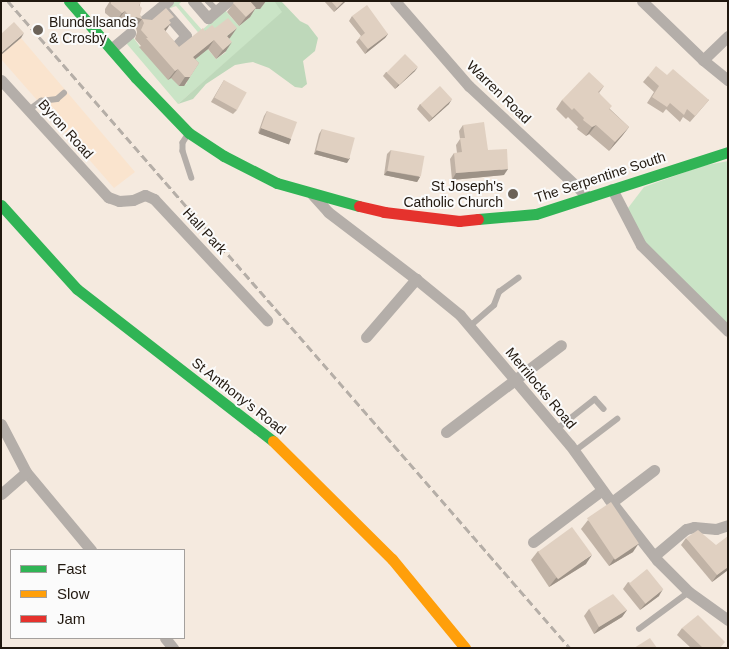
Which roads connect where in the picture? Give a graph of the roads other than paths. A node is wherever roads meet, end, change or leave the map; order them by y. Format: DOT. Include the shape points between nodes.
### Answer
graph roads {
  1 [pos="69,1"];
  2 [pos="193,1"];
  3 [pos="208,1"];
  4 [pos="228,1"];
  5 [pos="396,1"];
  6 [pos="642,1"];
  7 [pos="164,4"];
  8 [pos="217,10"];
  9 [pos="141,23"];
  10 [pos="130,33"];
  11 [pos="728,36"];
  12 [pos="178,44"];
  13 [pos="110,49"];
  14 [pos="703,60"];
  15 [pos="1,80"];
  16 [pos="728,80"];
  17 [pos="64,93"];
  18 [pos="29,110"];
  19 [pos="189,133"];
  20 [pos="728,152"];
  21 [pos="192,178"];
  22 [pos="612,188"];
  23 [pos="312,194"];
  24 [pos="108,197"];
  25 [pos="588,197"];
  26 [pos="1,205"];
  27 [pos="518,278"];
  28 [pos="416,279"];
  29 [pos="266,320"];
  30 [pos="469,327"];
  31 [pos="728,331"];
  32 [pos="366,337"];
  33 [pos="561,345"];
  34 [pos="515,380"];
  35 [pos="604,409"];
  36 [pos="617,419"];
  37 [pos="1,424"];
  38 [pos="557,429"];
  39 [pos="446,432"];
  40 [pos="575,451"];
  41 [pos="654,470"];
  42 [pos="26,472"];
  43 [pos="602,490"];
  44 [pos="1,494"];
  45 [pos="612,502"];
  46 [pos="728,525"];
  47 [pos="533,542"];
  48 [pos="90,549"];
  49 [pos="654,556"];
  50 [pos="689,592"];
  51 [pos="728,620"];
  52 [pos="639,629"];
  53 [pos="465,648"];
  1 -- 13 [label="street, The Serpentine South"];
  2 -- 8 [label="street" via="208,18"];
  3 -- 8 [label="lane"];
  4 -- 8 [label="street"];
  5 -- 25 [label="street, Warren Road" via="469,86"];
  6 -- 14 [label="street"];
  7 -- 9 [label="street"];
  7 -- 12 [label="street" via="186,36"];
  10 -- 13 [label="street"];
  11 -- 14 [label="street"];
  13 -- 19 [label="street, The Serpentine South"];
  14 -- 16 [label="street"];
  15 -- 18 [label="street, Byron Road"];
  17 -- 18 [label="lane" via="58,99 41,101"];
  18 -- 24 [label="street, Byron Road"];
  19 -- 21 [label="lane" via="183,143 183,151"];
  19 -- 23 [label="street, The Serpentine South" via="224,156 277,182"];
  20 -- 22 [label="street, The Serpentine South"];
  22 -- 25 [label="street, The Serpentine South"];
  22 -- 31 [label="street" via="641,245"];
  23 -- 25 [label="street, The Serpentine South" via="384,212 459,221 536,214 575,204"];
  23 -- 28 [label="street, Merrilocks Road" via="328,212"];
  24 -- 29 [label="street, Hall Park" via="119,201 145,195 154,199"];
  26 -- 53 [label="street, St Anthony's Road" via="77,290 268,436 392,558"];
  27 -- 30 [label="lane" via="499,292 494,305"];
  28 -- 30 [label="street, Merrilocks Road"];
  28 -- 32 [label="street"];
  30 -- 34 [label="street, Merrilocks Road"];
  33 -- 34 [label="street"];
  34 -- 38 [label="street, Merrilocks Road"];
  34 -- 39 [label="street"];
  35 -- 38 [label="lane" via="595,399"];
  36 -- 40 [label="lane"];
  37 -- 42 [label="street"];
  38 -- 40 [label="street, Merrilocks Road"];
  40 -- 43 [label="street, Merrilocks Road"];
  41 -- 45 [label="street"];
  42 -- 44 [label="street"];
  42 -- 48 [label="street"];
  43 -- 45 [label="street, Merrilocks Road"];
  43 -- 47 [label="street"];
  45 -- 49 [label="street, Merrilocks Road"];
  46 -- 49 [label="street" via="716,529 694,526 686,529"];
  49 -- 50 [label="street, Merrilocks Road"];
  50 -- 51 [label="street, Merrilocks Road"];
  50 -- 52 [label="lane"];
}
